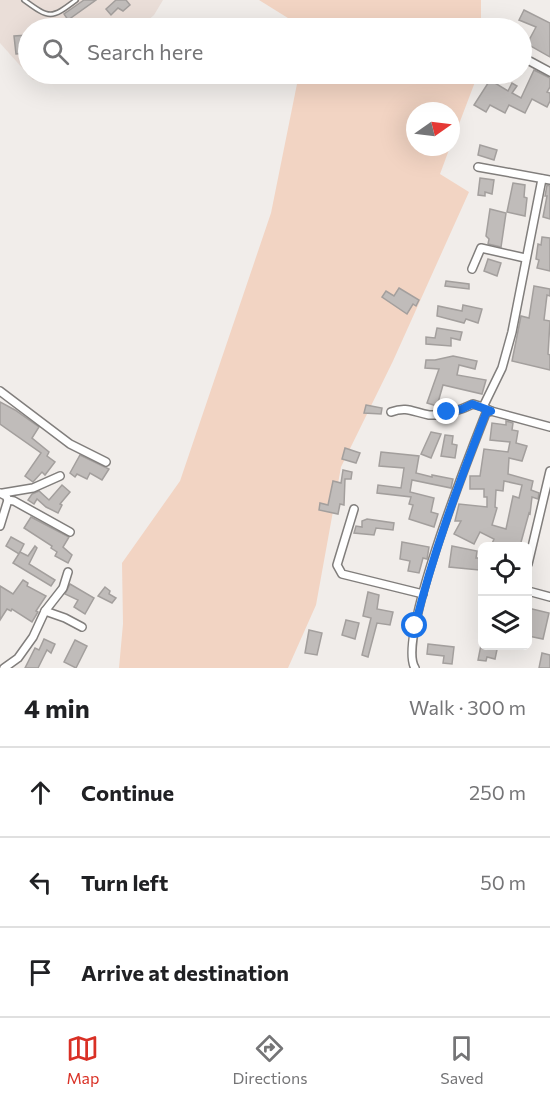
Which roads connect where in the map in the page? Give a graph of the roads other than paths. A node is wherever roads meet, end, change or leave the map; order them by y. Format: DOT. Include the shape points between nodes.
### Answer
graph roads {
  1 [pos="24,0"];
  2 [pos="76,0"];
  3 [pos="532,62"];
  4 [pos="550,72"];
  5 [pos="478,167"];
  6 [pos="546,179"];
  7 [pos="525,258"];
  8 [pos="472,269"];
  9 [pos="0,391"];
  10 [pos="487,409"];
  11 [pos="391,412"];
  12 [pos="550,428"];
  13 [pos="106,462"];
  14 [pos="550,471"];
  15 [pos="60,476"];
  16 [pos="1,493"];
  17 [pos="8,500"];
  18 [pos="540,508"];
  19 [pos="354,509"];
  20 [pos="550,511"];
  21 [pos="0,526"];
  22 [pos="70,532"];
  23 [pos="532,545"];
  24 [pos="68,572"];
  25 [pos="532,592"];
  26 [pos="423,594"];
  27 [pos="550,597"];
  28 [pos="45,611"];
  29 [pos="82,627"];
  30 [pos="411,667"];
  31 [pos="4,668"];
  1 -- 2 [label="lane" via="51,15"];
  3 -- 4 [label="street"];
  5 -- 6 [label="street"];
  6 -- 7 [label="street"];
  7 -- 8 [label="street" via="481,248"];
  7 -- 10 [label="street" via="512,332"];
  9 -- 13 [label="street" via="70,444"];
  10 -- 11 [label="street" via="472,404 432,415 403,408"];
  10 -- 12 [label="street"];
  10 -- 26 [label="street" via="455,492"];
  14 -- 18 [label="street"];
  15 -- 16 [label="street" via="33,488"];
  16 -- 17 [label="street"];
  17 -- 21 [label="street"];
  17 -- 22 [label="street"];
  18 -- 20 [label="street"];
  18 -- 23 [label="street"];
  19 -- 26 [label="street" via="337,565 342,574"];
  24 -- 28 [label="street" via="63,588"];
  25 -- 27 [label="street"];
  26 -- 30 [label="street"];
  28 -- 29 [label="street"];
  28 -- 31 [label="street" via="18,658"];
}
